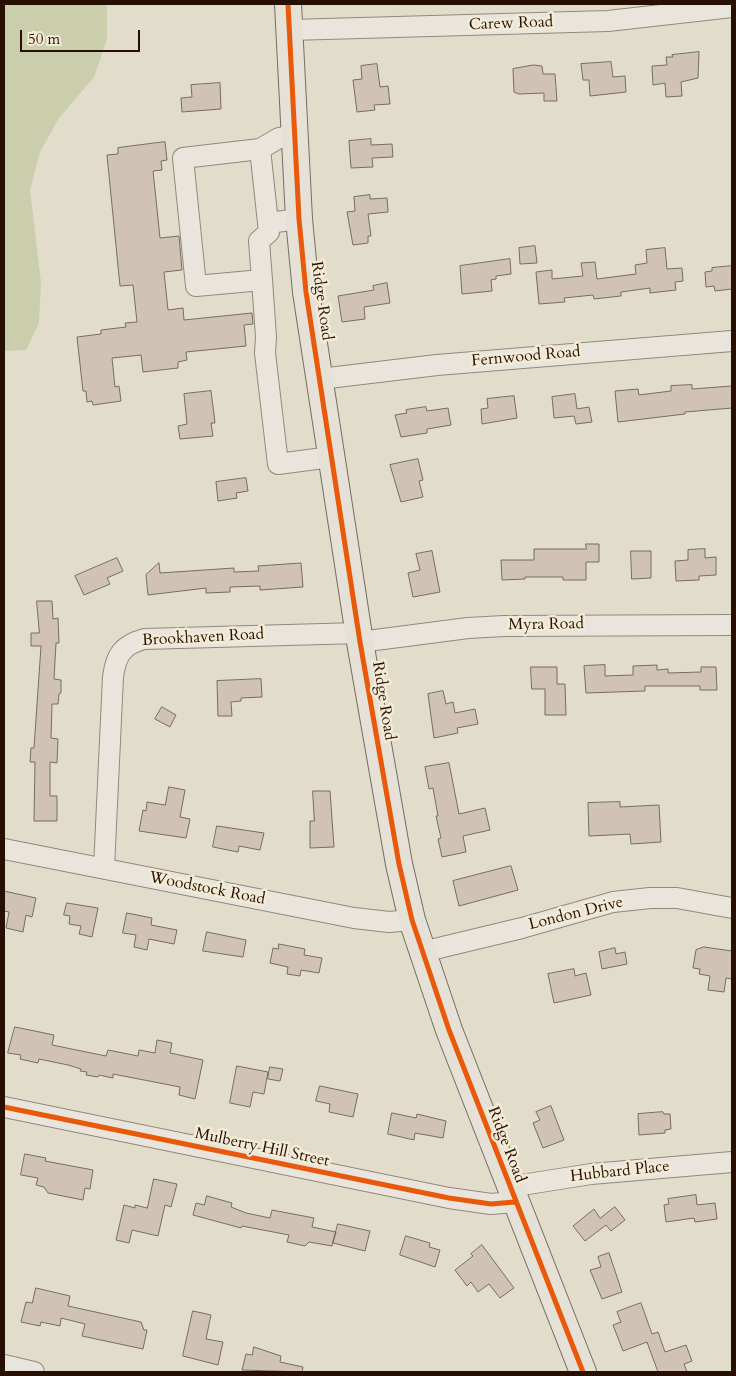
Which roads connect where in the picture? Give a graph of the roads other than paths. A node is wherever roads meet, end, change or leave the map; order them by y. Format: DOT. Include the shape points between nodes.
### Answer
graph roads {
  1 [pos="288,4"];
  2 [pos="732,7"];
  3 [pos="290,30"];
  4 [pos="294,135"];
  5 [pos="260,149"];
  6 [pos="299,218"];
  7 [pos="268,223"];
  8 [pos="262,280"];
  9 [pos="732,341"];
  10 [pos="320,379"];
  11 [pos="331,457"];
  12 [pos="732,625"];
  13 [pos="359,637"];
  14 [pos="4,849"];
  15 [pos="104,868"];
  16 [pos="732,908"];
  17 [pos="412,920"];
  18 [pos="422,952"];
  19 [pos="4,1107"];
  20 [pos="732,1162"];
  21 [pos="512,1195"];
  22 [pos="4,1365"];
  23 [pos="34,1372"];
  24 [pos="583,1372"];
  1 -- 3 [label="main road, Ridge Road"];
  2 -- 3 [label="street, Carew Road" via="608,21"];
  3 -- 4 [label="main road, Ridge Road"];
  4 -- 5 [label="street" via="279,138"];
  4 -- 6 [label="main road, Ridge Road"];
  5 -- 7 [label="street"];
  5 -- 8 [label="street" via="183,158 196,286"];
  6 -- 7 [label="street"];
  6 -- 10 [label="main road, Ridge Road" via="306,292"];
  7 -- 8 [label="street" via="269,232 259,242"];
  8 -- 11 [label="street" via="265,353 278,464"];
  9 -- 10 [label="street, Fernwood Road" via="474,362"];
  10 -- 11 [label="main road, Ridge Road"];
  11 -- 13 [label="main road, Ridge Road"];
  12 -- 13 [label="street, Myra Road" via="504,626"];
  13 -- 15 [label="street, Brookhaven Road" via="144,639 130,643 120,651 114,663 113,676"];
  13 -- 17 [label="main road, Ridge Road" via="390,817"];
  14 -- 15 [label="street, Woodstock Road"];
  15 -- 17 [label="street, Woodstock Road" via="354,918 389,922"];
  16 -- 18 [label="street, London Drive" via="677,898 614,902"];
  17 -- 18 [label="main road, Ridge Road"];
  18 -- 21 [label="main road, Ridge Road"];
  19 -- 21 [label="street, Mulberry Hill Street" via="448,1198 491,1204"];
  20 -- 21 [label="street, Hubbard Place" via="591,1174"];
  21 -- 24 [label="main road, Ridge Road"];
  22 -- 23 [label="street"];
}
